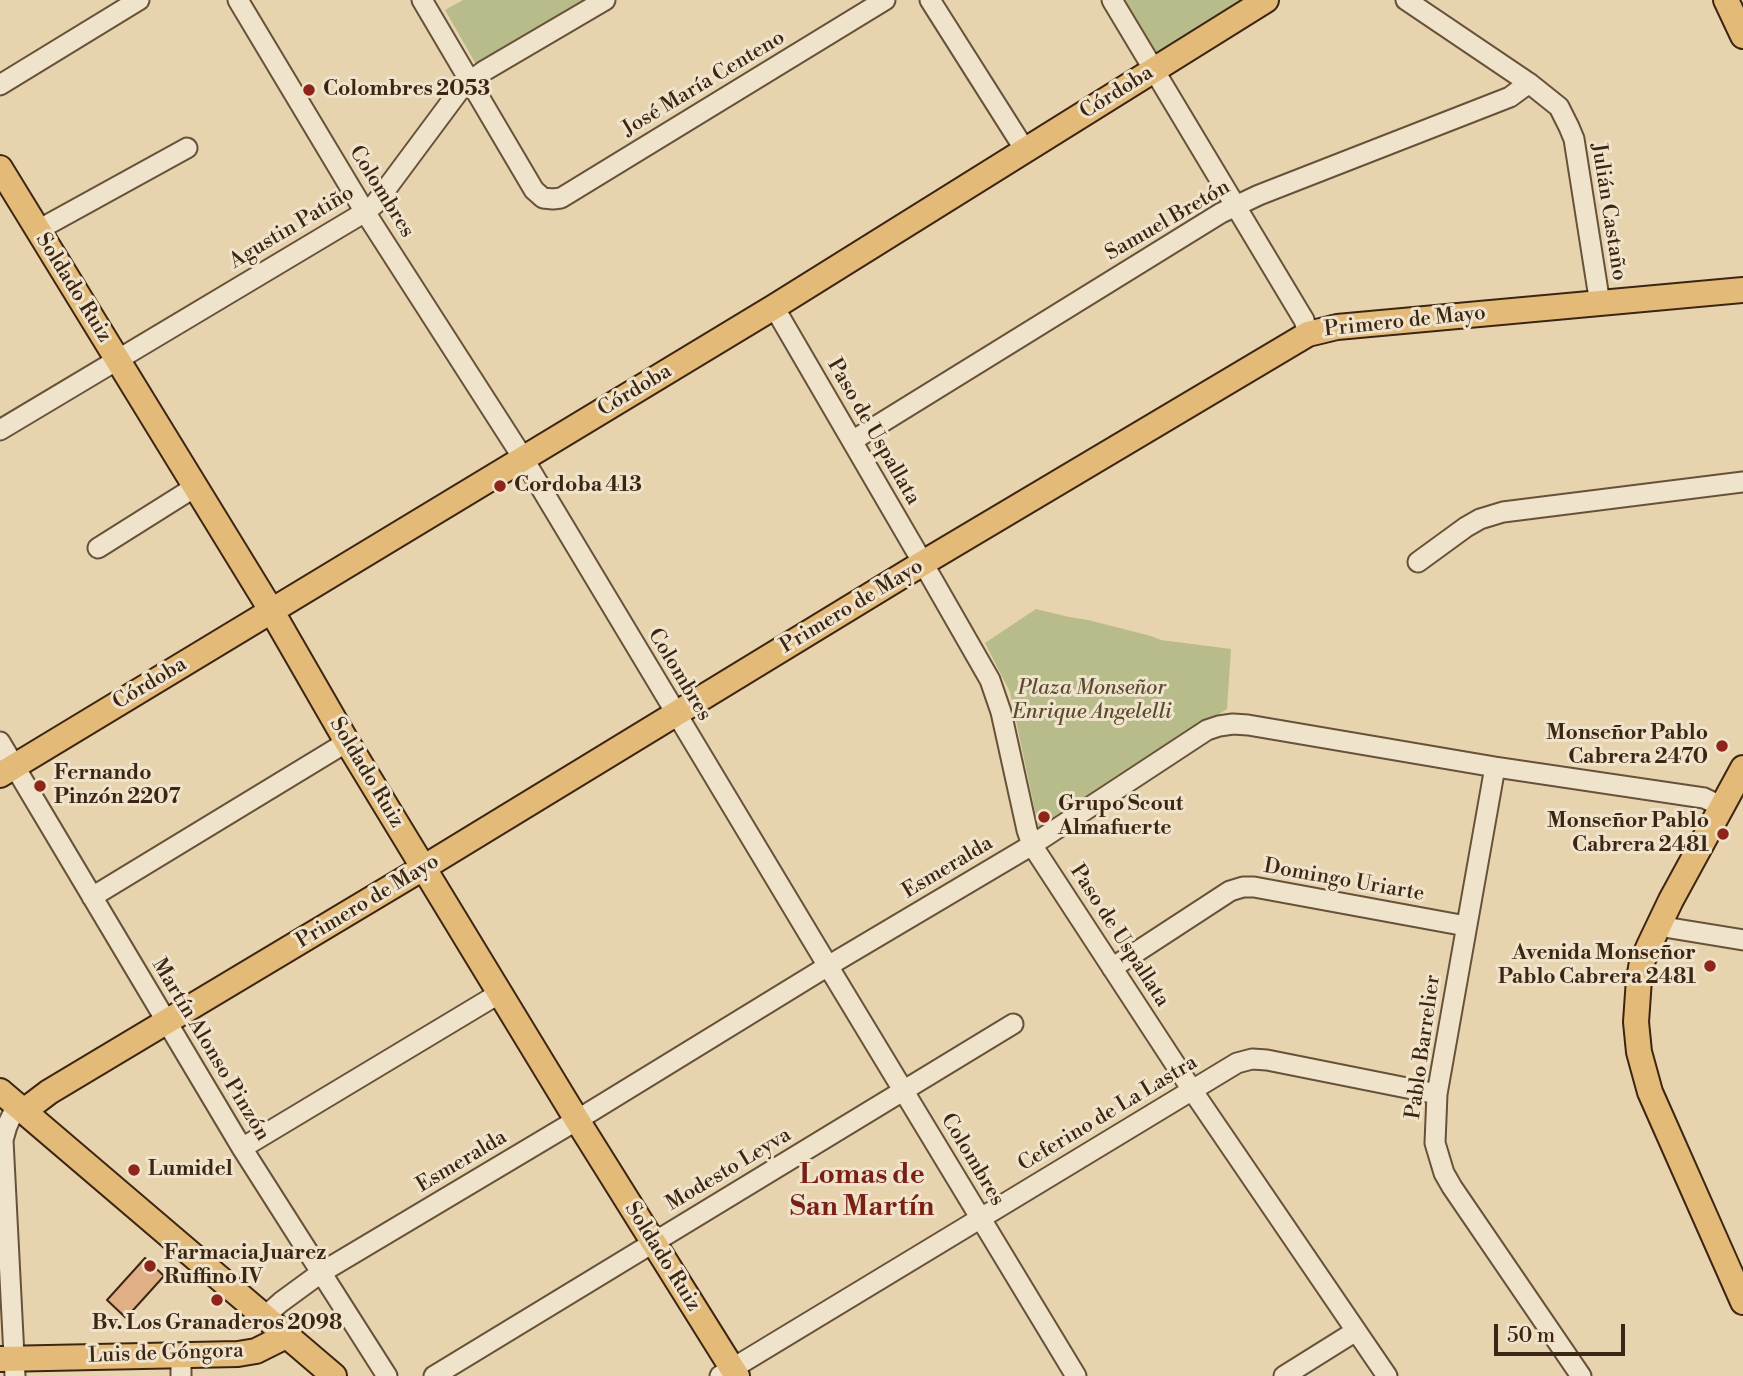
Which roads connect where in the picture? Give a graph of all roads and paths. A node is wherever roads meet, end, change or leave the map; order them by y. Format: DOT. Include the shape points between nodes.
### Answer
graph roads {
  1 [pos="139,0"];
  2 [pos="238,0"];
  3 [pos="605,0"];
  4 [pos="885,0"];
  5 [pos="930,0"];
  6 [pos="1112,0"];
  7 [pos="1266,0"];
  8 [pos="1406,0"];
  9 [pos="427,2"];
  10 [pos="1731,4"];
  11 [pos="1743,36"];
  12 [pos="1154,70"];
  13 [pos="469,80"];
  14 [pos="1529,83"];
  15 [pos="0,85"];
  16 [pos="187,148"];
  17 [pos="1025,150"];
  18 [pos="0,168"];
  19 [pos="1237,205"];
  20 [pos="365,212"];
  21 [pos="38,230"];
  22 [pos="1743,290"];
  23 [pos="1600,304"];
  24 [pos="774,307"];
  25 [pos="1308,334"];
  26 [pos="118,360"];
  27 [pos="0,430"];
  28 [pos="852,441"];
  29 [pos="523,458"];
  30 [pos="1743,482"];
  31 [pos="195,487"];
  32 [pos="98,548"];
  33 [pos="1418,562"];
  34 [pos="923,563"];
  35 [pos="271,610"];
  36 [pos="676,713"];
  37 [pos="347,742"];
  38 [pos="0,743"];
  39 [pos="1495,767"];
  40 [pos="1743,768"];
  41 [pos="7,770"];
  42 [pos="1723,807"];
  43 [pos="1032,845"];
  44 [pos="424,869"];
  45 [pos="92,897"];
  46 [pos="1465,926"];
  47 [pos="1658,926"];
  48 [pos="1743,940"];
  49 [pos="828,966"];
  50 [pos="1112,968"];
  51 [pos="500,993"];
  52 [pos="167,1023"];
  53 [pos="1013,1024"];
  54 [pos="1192,1090"];
  55 [pos="904,1091"];
  56 [pos="1437,1094"];
  57 [pos="14,1102"];
  58 [pos="577,1120"];
  59 [pos="242,1148"];
  60 [pos="980,1217"];
  61 [pos="653,1242"];
  62 [pos="322,1272"];
  63 [pos="1743,1302"];
  64 [pos="264,1317"];
  65 [pos="1356,1331"];
  66 [pos="286,1336"];
  67 [pos="10,1365"];
  68 [pos="181,1366"];
  69 [pos="730,1374"];
  70 [pos="334,1376"];
  71 [pos="387,1376"];
  72 [pos="434,1376"];
  73 [pos="1076,1376"];
  74 [pos="1284,1376"];
  75 [pos="1387,1376"];
  76 [pos="1581,1376"];
  1 -- 15 [label="street"];
  2 -- 20 [label="street, Colombres"];
  3 -- 13 [label="street, Agustin Patiño"];
  4 -- 13 [label="street, José María Centeno" via="561,198 543,198 534,190"];
  5 -- 17 [label="street"];
  6 -- 12 [label="street"];
  7 -- 12 [label="main road, Córdoba"];
  8 -- 14 [label="street, Julián Castaño"];
  9 -- 13 [label="street"];
  10 -- 11 [label="main road"];
  12 -- 17 [label="main road, Córdoba"];
  12 -- 19 [label="street"];
  13 -- 20 [label="street, Agustin Patiño"];
  14 -- 19 [label="street, Samuel Bretón" via="1510,97"];
  14 -- 23 [label="street, Julián Castaño" via="1559,107 1574,139"];
  16 -- 21 [label="street"];
  17 -- 24 [label="main road, Córdoba"];
  18 -- 21 [label="main road, Soldado Ruiz"];
  19 -- 25 [label="street"];
  19 -- 28 [label="street, Samuel Bretón"];
  20 -- 26 [label="street, Agustin Patiño"];
  20 -- 29 [label="street, Colombres"];
  21 -- 26 [label="main road, Soldado Ruiz"];
  22 -- 23 [label="main road, Primero de Mayo"];
  23 -- 25 [label="main road, Primero de Mayo" via="1326,328"];
  24 -- 28 [label="street, Paso de Uspallata"];
  24 -- 29 [label="main road, Córdoba"];
  25 -- 34 [label="main road, Primero de Mayo"];
  26 -- 27 [label="street, Agustin Patiño"];
  26 -- 31 [label="main road, Soldado Ruiz"];
  28 -- 34 [label="street, Paso de Uspallata"];
  29 -- 35 [label="main road, Córdoba"];
  29 -- 36 [label="street, Colombres"];
  30 -- 33 [label="street" via="1503,512 1466,527"];
  31 -- 32 [label="street"];
  31 -- 35 [label="main road, Soldado Ruiz"];
  34 -- 36 [label="main road, Primero de Mayo"];
  34 -- 43 [label="street, Paso de Uspallata" via="996,695"];
  35 -- 37 [label="main road, Soldado Ruiz"];
  35 -- 41 [label="main road, Córdoba"];
  36 -- 44 [label="main road, Primero de Mayo"];
  36 -- 49 [label="street, Colombres"];
  37 -- 44 [label="main road, Soldado Ruiz"];
  37 -- 45 [label="street"];
  38 -- 41 [label="street, Martín Alonso Pinzón"];
  39 -- 42 [label="street, Esmeralda" via="1704,798"];
  39 -- 43 [label="street, Esmeralda" via="1248,725 1219,726"];
  39 -- 46 [label="street, Pablo Barrelier"];
  40 -- 42 [label="main road"];
  41 -- 45 [label="street, Martín Alonso Pinzón"];
  42 -- 47 [label="main road"];
  43 -- 49 [label="street, Esmeralda"];
  43 -- 50 [label="street, Paso de Uspallata"];
  44 -- 51 [label="main road, Soldado Ruiz"];
  44 -- 52 [label="main road, Primero de Mayo"];
  45 -- 52 [label="street, Martín Alonso Pinzón"];
  46 -- 50 [label="street, Domingo Uriarte" via="1243,887"];
  46 -- 56 [label="street, Pablo Barrelier"];
  47 -- 48 [label="street"];
  47 -- 63 [label="main road" via="1639,979 1636,1022 1643,1070"];
  49 -- 55 [label="street, Colombres"];
  49 -- 58 [label="street, Esmeralda"];
  50 -- 54 [label="street, Paso de Uspallata"];
  51 -- 58 [label="main road, Soldado Ruiz"];
  51 -- 59 [label="street"];
  52 -- 57 [label="main road, Primero de Mayo" via="49,1092"];
  52 -- 59 [label="street, Martín Alonso Pinzón"];
  53 -- 55 [label="street, Modesto Leyva"];
  54 -- 56 [label="street, Ceferino de La Lastra" via="1252,1059"];
  54 -- 60 [label="street, Ceferino de La Lastra"];
  54 -- 65 [label="street, Paso de Uspallata"];
  55 -- 60 [label="street, Colombres"];
  55 -- 61 [label="street, Modesto Leyva"];
  56 -- 76 [label="street, Pablo Barrelier" via="1435,1143 1444,1173"];
  57 -- 64 [label="main road"];
  57 -- 67 [label="street" via="3,1140"];
  58 -- 61 [label="main road, Soldado Ruiz"];
  58 -- 62 [label="street, Esmeralda"];
  59 -- 62 [label="street, Martín Alonso Pinzón"];
  60 -- 69 [label="street, Ceferino de La Lastra"];
  60 -- 73 [label="street, Colombres"];
  61 -- 69 [label="main road, Soldado Ruiz"];
  61 -- 72 [label="street, Modesto Leyva"];
  62 -- 64 [label="street, Esmeralda"];
  62 -- 71 [label="street, Martín Alonso Pinzón"];
  64 -- 66 [label="main road"];
  65 -- 74 [label="street"];
  65 -- 75 [label="street, Paso de Uspallata"];
  66 -- 68 [label="main road, Luis de Góngora" via="256,1351"];
  66 -- 70 [label="main road"];
  67 -- 68 [label="main road, Luis de Góngora"];
}
